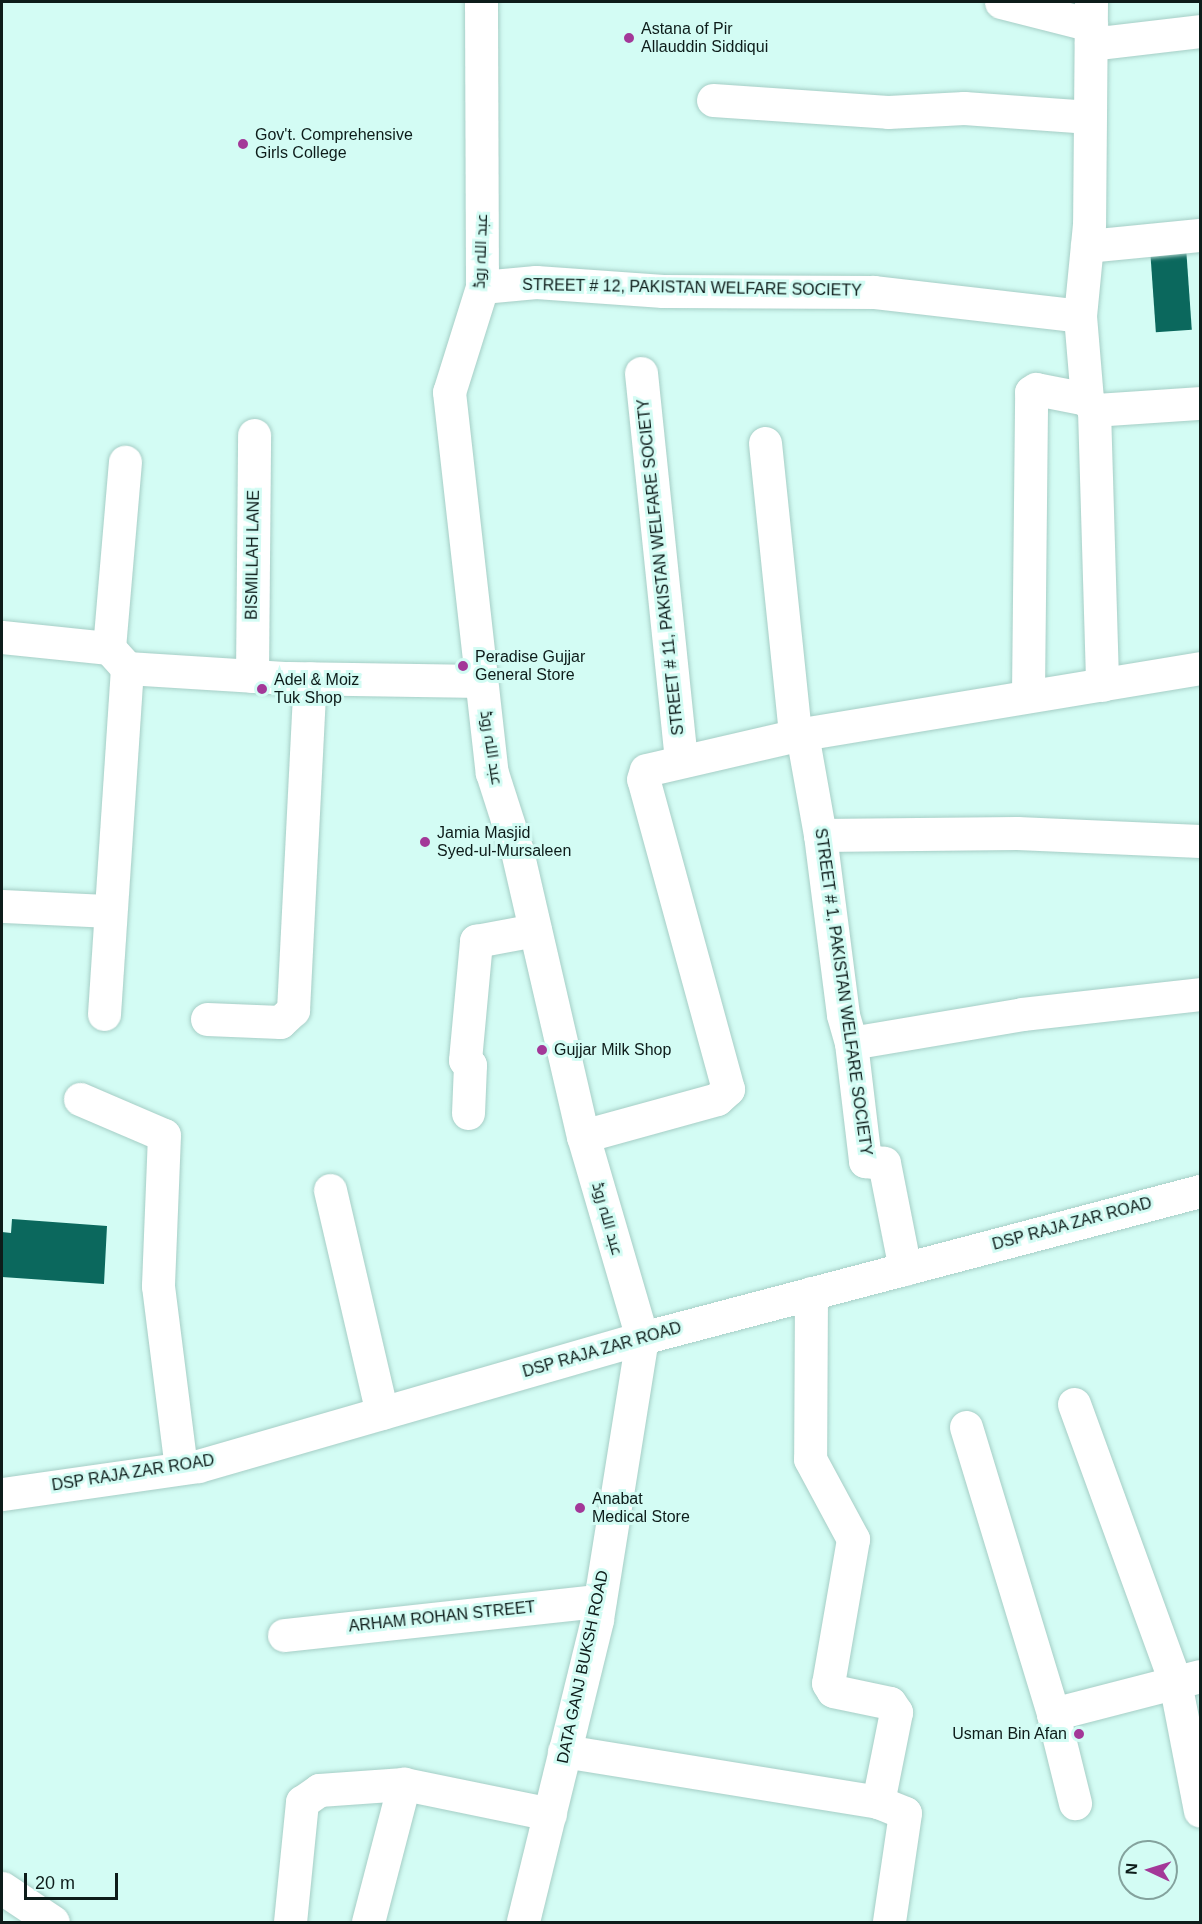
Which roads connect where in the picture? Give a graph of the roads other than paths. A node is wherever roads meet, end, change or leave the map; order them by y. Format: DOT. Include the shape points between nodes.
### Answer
graph roads {
  1 [pos="481,2"];
  2 [pos="1001,2"];
  3 [pos="1091,23"];
  4 [pos="1200,31"];
  5 [pos="713,100"];
  6 [pos="1090,117"];
  7 [pos="1200,235"];
  8 [pos="1087,246"];
  9 [pos="482,287"];
  10 [pos="1080,316"];
  11 [pos="641,373"];
  12 [pos="1200,404"];
  13 [pos="1090,405"];
  14 [pos="255,435"];
  15 [pos="765,443"];
  16 [pos="125,462"];
  17 [pos="2,637"];
  18 [pos="118,658"];
  19 [pos="1200,668"];
  20 [pos="252,676"];
  21 [pos="310,678"];
  22 [pos="481,681"];
  23 [pos="1102,685"];
  24 [pos="1028,694"];
  25 [pos="798,734"];
  26 [pos="681,761"];
  27 [pos="820,835"];
  28 [pos="1200,841"];
  29 [pos="2,906"];
  30 [pos="110,911"];
  31 [pos="535,930"];
  32 [pos="1200,994"];
  33 [pos="104,1014"];
  34 [pos="207,1019"];
  35 [pos="851,1043"];
  36 [pos="80,1099"];
  37 [pos="468,1113"];
  38 [pos="583,1136"];
  39 [pos="330,1190"];
  40 [pos="1200,1191"];
  41 [pos="905,1269"];
  42 [pos="811,1293"];
  43 [pos="642,1338"];
  44 [pos="1074,1404"];
  45 [pos="382,1413"];
  46 [pos="966,1427"];
  47 [pos="181,1468"];
  48 [pos="2,1494"];
  49 [pos="599,1601"];
  50 [pos="284,1635"];
  51 [pos="1188,1679"];
  52 [pos="1053,1714"];
  53 [pos="564,1751"];
  54 [pos="404,1784"];
  55 [pos="878,1802"];
  56 [pos="1075,1803"];
  57 [pos="1200,1810"];
  58 [pos="550,1814"];
  59 [pos="2,1888"];
  60 [pos="53,1923"];
  61 [pos="290,1923"];
  62 [pos="368,1923"];
  63 [pos="523,1923"];
  64 [pos="889,1923"];
  1 -- 9 [label="street, عبد اللہ روڈ"];
  2 -- 3 [label="street"];
  3 -- 4 [label="street"];
  3 -- 6 [label="street"];
  5 -- 6 [label="street" via="888,112 964,108"];
  6 -- 8 [label="street"];
  7 -- 8 [label="street"];
  8 -- 10 [label="street"];
  9 -- 10 [label="street, STREET # 12, PAKISTAN WELFARE SOCIETY" via="536,282 663,291 874,292"];
  9 -- 22 [label="street, عبد اللہ روڈ" via="449,392"];
  10 -- 13 [label="street"];
  11 -- 26 [label="street, STREET # 11, PAKISTAN WELFARE SOCIETY"];
  12 -- 13 [label="street"];
  13 -- 23 [label="street"];
  13 -- 24 [label="street" via="1036,389 1031,392"];
  14 -- 20 [label="street, BISMILLAH LANE"];
  15 -- 25 [label="street, STREET # 1, PAKISTAN WELFARE SOCIETY"];
  16 -- 18 [label="street"];
  17 -- 18 [label="street"];
  18 -- 20 [label="street"];
  18 -- 30 [label="street"];
  19 -- 23 [label="street"];
  20 -- 21 [label="street"];
  21 -- 22 [label="street"];
  21 -- 34 [label="street" via="293,1010 280,1022"];
  22 -- 31 [label="street, عبد اللہ روڈ" via="492,773 517,850"];
  23 -- 24 [label="street"];
  24 -- 25 [label="street"];
  25 -- 26 [label="street"];
  25 -- 27 [label="street, STREET # 1, PAKISTAN WELFARE SOCIETY"];
  26 -- 38 [label="street" via="646,770 643,779 728,1089 717,1099"];
  27 -- 28 [label="street" via="1017,833"];
  27 -- 35 [label="street, STREET # 1, PAKISTAN WELFARE SOCIETY" via="843,1015"];
  29 -- 30 [label="street"];
  30 -- 33 [label="street"];
  31 -- 37 [label="street" via="476,941 465,1060 470,1065"];
  31 -- 38 [label="street, عبد اللہ روڈ"];
  32 -- 35 [label="street" via="1022,1014"];
  35 -- 41 [label="street, STREET # 1, PAKISTAN WELFARE SOCIETY" via="865,1161 884,1163"];
  36 -- 47 [label="street" via="164,1134 158,1286"];
  38 -- 43 [label="street, عبد اللہ روڈ"];
  39 -- 45 [label="street"];
  40 -- 41 [label="street, DSP RAJA ZAR ROAD"];
  41 -- 42 [label="street, DSP RAJA ZAR ROAD"];
  42 -- 43 [label="street, DSP RAJA ZAR ROAD"];
  42 -- 55 [label="street" via="810,1458 853,1539 828,1683 833,1691 894,1707"];
  43 -- 45 [label="street, DSP RAJA ZAR ROAD"];
  43 -- 49 [label="street, DATA GANJ BUKSH ROAD"];
  44 -- 51 [label="street"];
  45 -- 47 [label="street, DSP RAJA ZAR ROAD"];
  46 -- 52 [label="street"];
  47 -- 48 [label="street, DSP RAJA ZAR ROAD"];
  49 -- 50 [label="street, ARHAM ROHAN STREET"];
  49 -- 53 [label="street, DATA GANJ BUKSH ROAD"];
  51 -- 52 [label="street"];
  51 -- 57 [label="street"];
  52 -- 56 [label="street"];
  53 -- 55 [label="street"];
  53 -- 58 [label="street, DATA GANJ BUKSH ROAD"];
  54 -- 58 [label="street"];
  54 -- 61 [label="street" via="308,1794 302,1802"];
  54 -- 62 [label="street"];
  55 -- 64 [label="street" via="904,1813"];
  58 -- 63 [label="street, DATA GANJ BUKSH ROAD"];
  59 -- 60 [label="street"];
}
